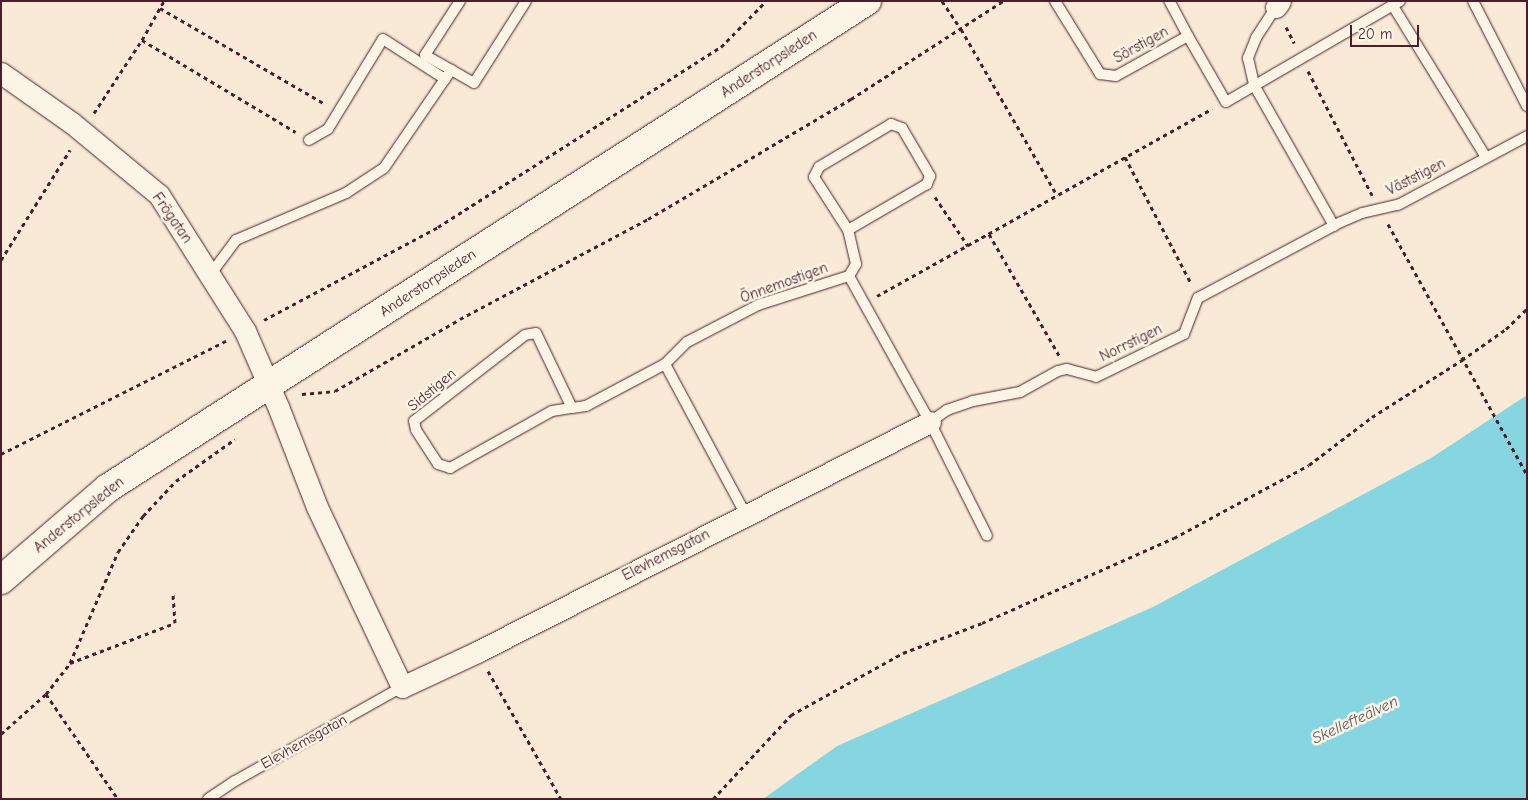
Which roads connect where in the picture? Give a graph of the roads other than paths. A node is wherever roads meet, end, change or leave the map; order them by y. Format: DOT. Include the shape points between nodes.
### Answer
graph roads {
  1 [pos="460,1"];
  2 [pos="526,1"];
  3 [pos="867,1"];
  4 [pos="1055,1"];
  5 [pos="1169,1"];
  6 [pos="1473,1"];
  7 [pos="1397,3"];
  8 [pos="1278,4"];
  9 [pos="1188,36"];
  10 [pos="1,73"];
  11 [pos="448,74"];
  12 [pos="1254,85"];
  13 [pos="1527,106"];
  14 [pos="1527,136"];
  15 [pos="309,140"];
  16 [pos="1486,157"];
  17 [pos="1334,226"];
  18 [pos="848,230"];
  19 [pos="210,275"];
  20 [pos="849,276"];
  21 [pos="1198,298"];
  22 [pos="665,364"];
  23 [pos="274,397"];
  24 [pos="572,408"];
  25 [pos="930,422"];
  26 [pos="746,515"];
  27 [pos="987,536"];
  28 [pos="1,580"];
  29 [pos="402,687"];
  30 [pos="208,799"];
  1 -- 11 [label="lane" via="425,55"];
  2 -- 11 [label="lane" via="474,83"];
  3 -- 23 [label="main road, Anderstorpsleden"];
  4 -- 9 [label="lane, Sörstigen" via="1100,74 1116,76"];
  5 -- 9 [label="lane, Sörstigen"];
  6 -- 13 [label="lane"];
  7 -- 12 [label="lane"];
  7 -- 16 [label="lane"];
  8 -- 12 [label="lane" via="1256,38 1248,58"];
  9 -- 12 [label="lane, Sörstigen" via="1226,102"];
  10 -- 19 [label="street, Frögatan" via="72,123 159,194"];
  11 -- 15 [label="lane" via="383,39 328,129"];
  11 -- 19 [label="lane" via="384,168 346,193 236,240"];
  12 -- 17 [label="lane"];
  14 -- 16 [label="lane, Väststigen"];
  16 -- 17 [label="lane, Väststigen" via="1398,205 1362,213"];
  17 -- 21 [label="lane, Väststigen"];
  18 -- 18 [label="lane, Önnemostigen" via="814,177 819,166 890,124 902,128 930,176 927,184"];
  18 -- 20 [label="lane, Önnemostigen" via="856,264"];
  19 -- 23 [label="street, Frögatan" via="245,331"];
  20 -- 22 [label="lane, Önnemostigen" via="758,305 687,342"];
  20 -- 25 [label="lane"];
  21 -- 25 [label="lane, Norrstigen" via="1184,334 1096,377 1067,369 1058,371 1020,392 973,401 947,410"];
  22 -- 24 [label="lane, Sidstigen" via="586,406"];
  22 -- 26 [label="lane"];
  23 -- 28 [label="main road, Anderstorpsleden" via="108,488"];
  23 -- 29 [label="street" via="317,507"];
  24 -- 24 [label="lane, Sidstigen" via="552,411 450,468 438,464 416,430 414,421 525,334 536,332"];
  25 -- 26 [label="street, Elevhemsgatan"];
  25 -- 27 [label="lane"];
  26 -- 29 [label="street, Elevhemsgatan"];
  29 -- 30 [label="lane, Elevhemsgatan"];
}
